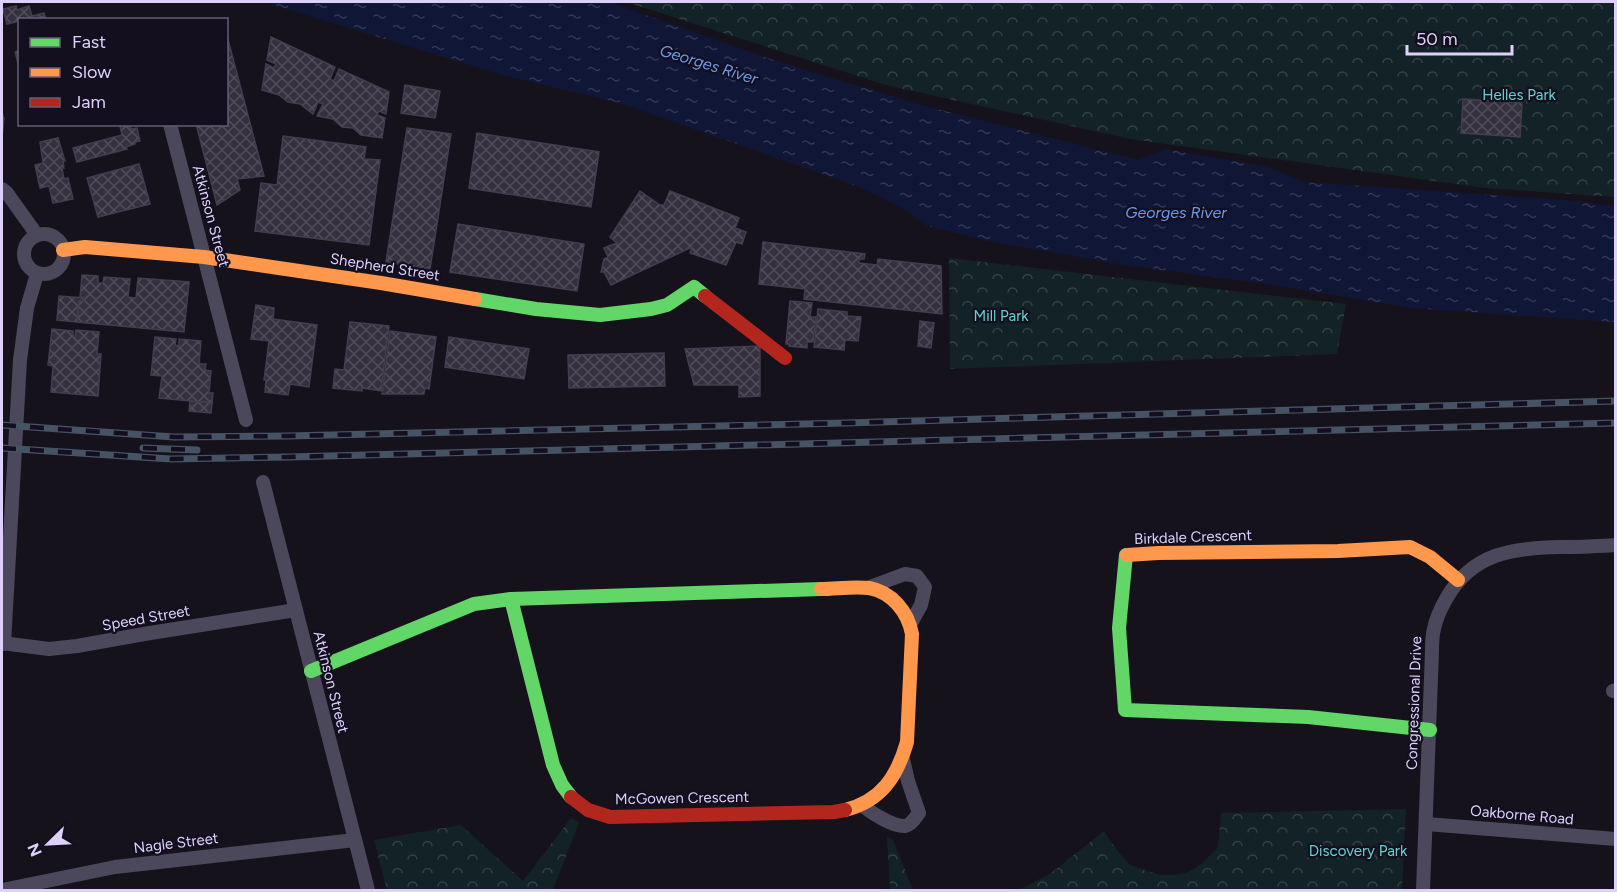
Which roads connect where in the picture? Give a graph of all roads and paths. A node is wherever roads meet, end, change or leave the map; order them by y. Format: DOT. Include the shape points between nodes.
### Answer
graph roads {
  1 [pos="171,126"];
  2 [pos="2,189"];
  3 [pos="37,235"];
  4 [pos="63,250"];
  5 [pos="204,257"];
  6 [pos="37,274"];
  7 [pos="785,358"];
  8 [pos="246,420"];
  9 [pos="262,482"];
  10 [pos="1616,545"];
  11 [pos="1458,580"];
  12 [pos="867,588"];
  13 [pos="511,599"];
  14 [pos="296,610"];
  15 [pos="911,623"];
  16 [pos="3,643"];
  17 [pos="311,671"];
  18 [pos="1430,730"];
  19 [pos="903,759"];
  20 [pos="862,805"];
  21 [pos="1425,824"];
  22 [pos="1616,839"];
  23 [pos="355,840"];
  24 [pos="2,890"];
  25 [pos="368,891"];
  26 [pos="1423,891"];
  1 -- 5 [label="street, Atkinson Street"];
  2 -- 3 [label="street"];
  3 -- 4 [label="street" via="56,238"];
  3 -- 6 [label="street" via="27,243 23,254 27,266"];
  4 -- 5 [label="street, Shepherd Street" via="85,247"];
  4 -- 6 [label="street" via="59,268 49,274"];
  5 -- 7 [label="street, Shepherd Street" via="536,309 600,315 667,305 694,287"];
  5 -- 8 [label="street, Atkinson Street"];
  6 -- 16 [label="street" via="27,308 20,360"];
  9 -- 14 [label="street, Atkinson Street"];
  10 -- 11 [label="street, Congressional Drive" via="1517,550 1496,555"];
  11 -- 18 [label="street, Congressional Drive" via="1434,628"];
  11 -- 18 [label="street, Birkdale Crescent" via="1430,557 1410,548 1126,555 1119,628 1125,710 1308,717"];
  12 -- 13 [label="street, McGowen Crescent"];
  12 -- 15 [label="street, McGowen Crescent" via="890,597"];
  12 -- 15 [label="street, McGowen Crescent" via="905,574 917,576 926,587"];
  13 -- 17 [label="street, McGowen Crescent" via="474,604"];
  13 -- 20 [label="street, McGowen Crescent" via="560,783 580,806 610,817 834,812"];
  14 -- 16 [label="street, Speed Street" via="77,646 50,649"];
  14 -- 17 [label="street, Atkinson Street"];
  15 -- 19 [label="street, McGowen Crescent"];
  17 -- 23 [label="street, Atkinson Street"];
  18 -- 21 [label="street, Congressional Drive"];
  19 -- 20 [label="street, McGowen Crescent" via="887,785"];
  19 -- 20 [label="street, McGowen Crescent" via="919,813 913,821 905,826 895,824"];
  21 -- 22 [label="street, Oakborne Road"];
  21 -- 26 [label="street, Congressional Drive"];
  23 -- 24 [label="street, Nagle Street" via="115,867"];
  23 -- 25 [label="street, Atkinson Street"];
}
